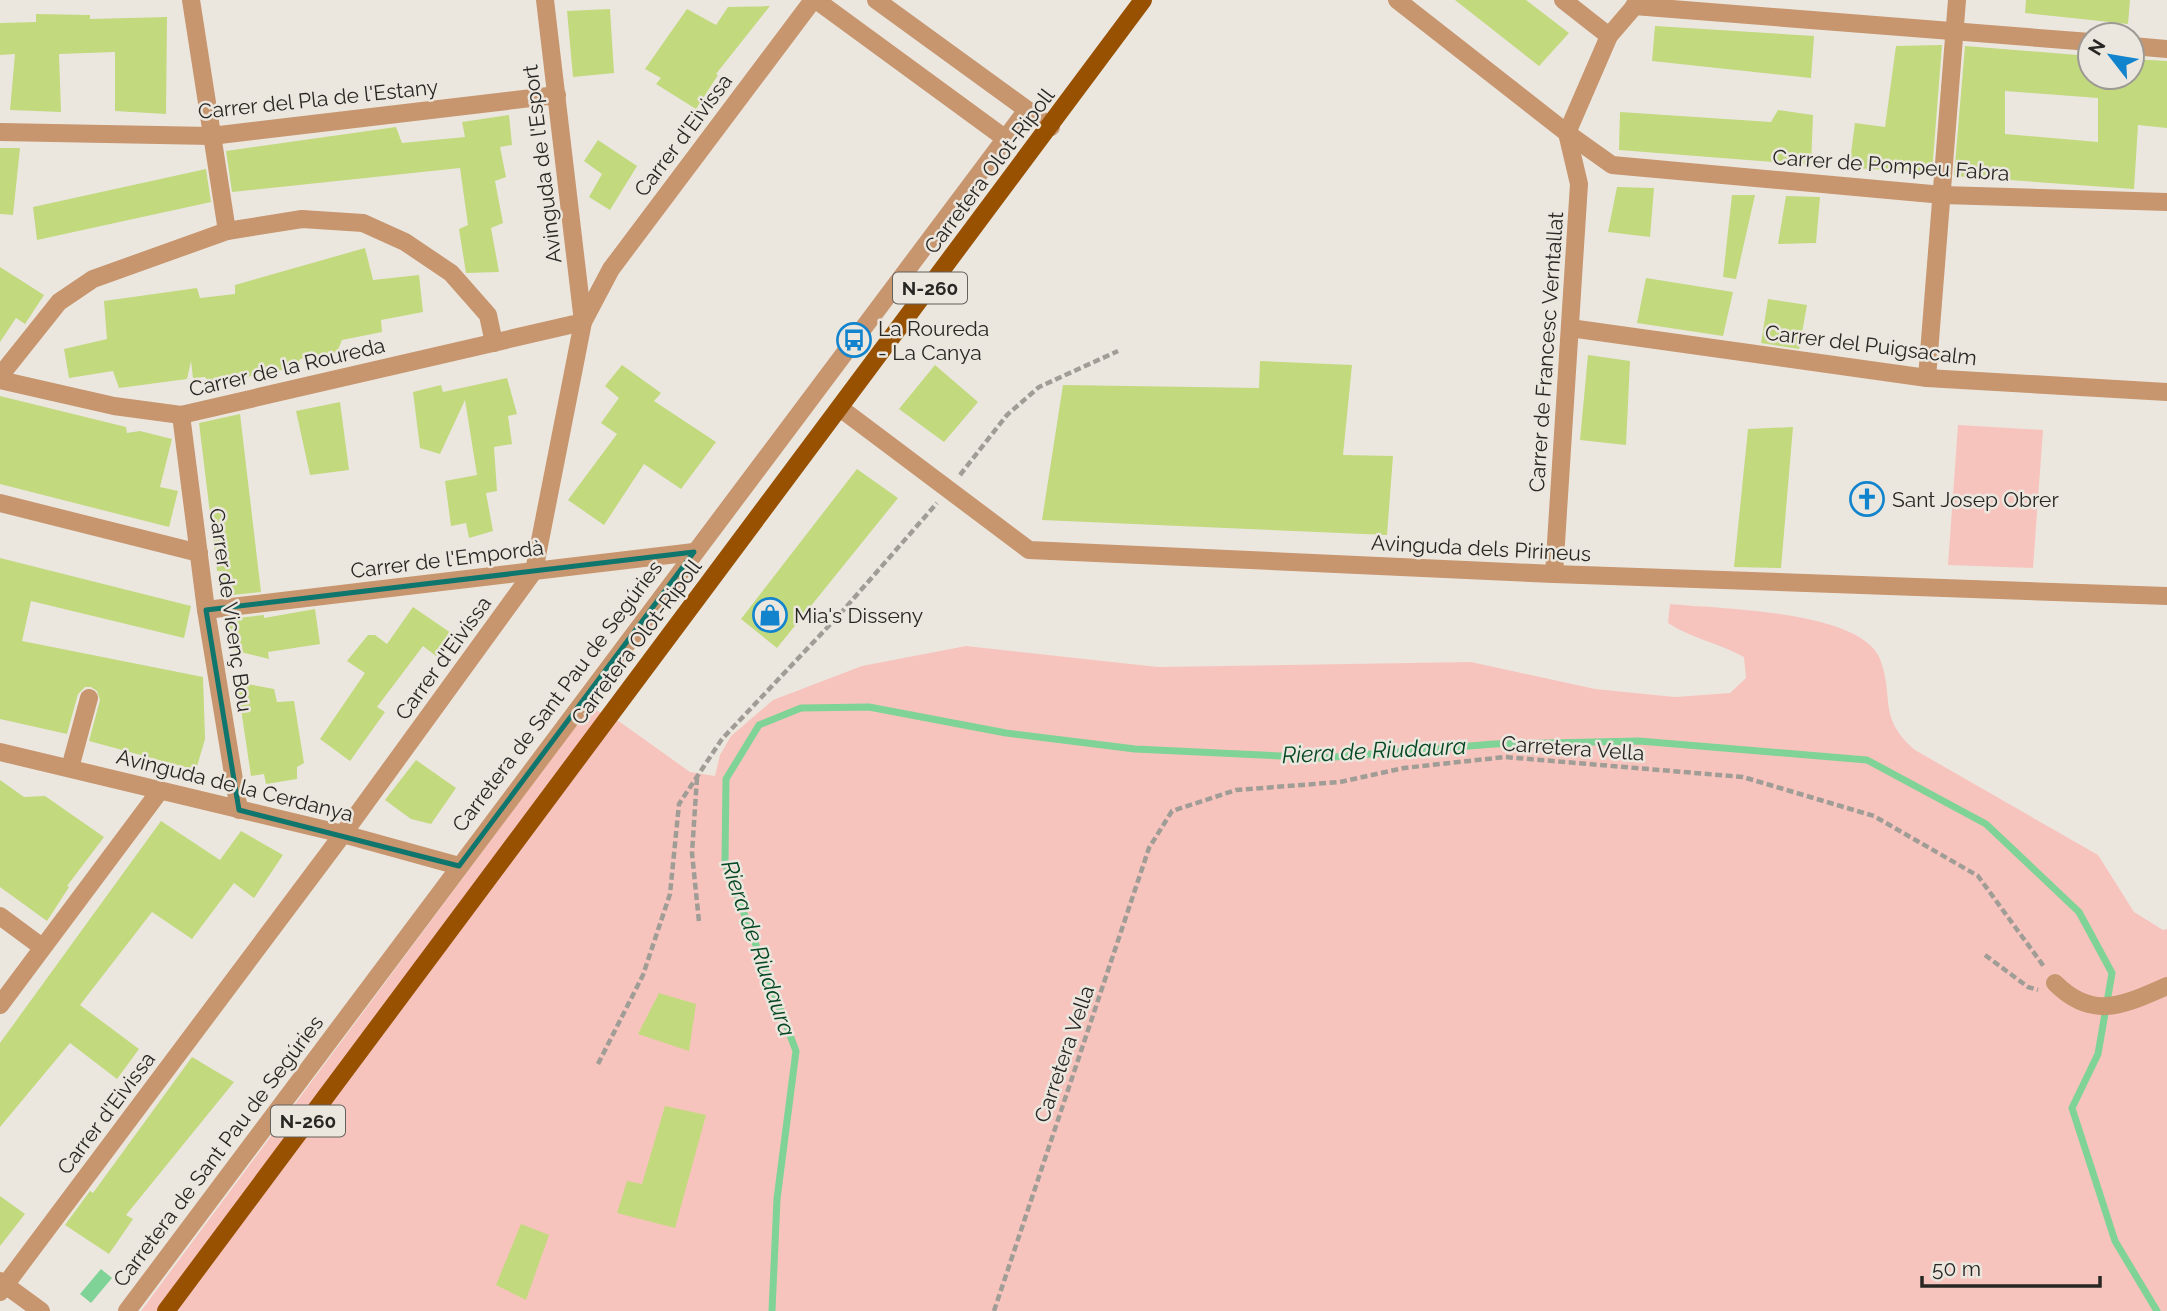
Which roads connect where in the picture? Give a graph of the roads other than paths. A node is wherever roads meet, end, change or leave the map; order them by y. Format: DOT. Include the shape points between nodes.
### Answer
graph roads {
  1 [pos="191,0"];
  2 [pos="545,0"];
  3 [pos="814,0"];
  4 [pos="876,0"];
  5 [pos="1143,0"];
  6 [pos="1397,0"];
  7 [pos="1563,0"];
  8 [pos="1957,0"];
  9 [pos="1637,3"];
  10 [pos="1956,29"];
  11 [pos="1609,36"];
  12 [pos="2076,41"];
  13 [pos="2146,47"];
  14 [pos="2167,49"];
  15 [pos="557,95"];
  16 [pos="1026,111"];
  17 [pos="1051,127"];
  18 [pos="0,132"];
  19 [pos="1567,133"];
  20 [pos="211,136"];
  21 [pos="1006,139"];
  22 [pos="1943,195"];
  23 [pos="2167,202"];
  24 [pos="227,231"];
  25 [pos="583,323"];
  26 [pos="1570,328"];
  27 [pos="494,343"];
  28 [pos="0,378"];
  29 [pos="1927,378"];
  30 [pos="2167,392"];
  31 [pos="840,408"];
  32 [pos="181,415"];
  33 [pos="0,503"];
  34 [pos="694,552"];
  35 [pos="199,553"];
  36 [pos="534,571"];
  37 [pos="1554,574"];
  38 [pos="2167,596"];
  39 [pos="206,610"];
  40 [pos="89,698"];
  41 [pos="0,752"];
  42 [pos="70,768"];
  43 [pos="159,792"];
  44 [pos="239,810"];
  45 [pos="343,834"];
  46 [pos="459,866"];
  47 [pos="0,916"];
  48 [pos="42,947"];
  49 [pos="2055,983"];
  50 [pos="2167,986"];
  51 [pos="0,1005"];
  52 [pos="2,1286"];
  53 [pos="41,1311"];
  54 [pos="127,1311"];
  55 [pos="166,1311"];
  1 -- 20 [label="street"];
  2 -- 15 [label="street, Avinguda de l'Esport"];
  3 -- 21 [label="street"];
  3 -- 25 [label="street, Carrer d'Eivissa" via="611,270"];
  4 -- 16 [label="street"];
  5 -- 17 [label="main road, Carretera Olot-Ripoll / N-260"];
  6 -- 19 [label="street"];
  7 -- 11 [label="street"];
  8 -- 10 [label="street"];
  9 -- 10 [label="street"];
  9 -- 11 [label="street"];
  10 -- 12 [label="street"];
  10 -- 22 [label="street"];
  11 -- 19 [label="street"];
  13 -- 14 [label="street"];
  15 -- 20 [label="street, Carrer del Pla de l'Estany"];
  15 -- 25 [label="street, Avinguda de l'Esport"];
  16 -- 17 [label="street"];
  16 -- 21 [label="street, Carretera de Sant Pau de Segúries"];
  17 -- 31 [label="main road, Carretera Olot-Ripoll / N-260"];
  18 -- 20 [label="street, Carrer del Pla de l'Estany"];
  19 -- 22 [label="street, Carrer de Pompeu Fabra" via="1612,165"];
  19 -- 26 [label="street, Carrer de Francesc Verntallat" via="1579,184"];
  20 -- 24 [label="street"];
  21 -- 34 [label="street, Carretera de Sant Pau de Segúries"];
  22 -- 23 [label="street, Carrer de Pompeu Fabra"];
  22 -- 29 [label="street"];
  24 -- 27 [label="street" via="302,219 363,223 405,242 451,273 488,315"];
  24 -- 28 [label="street" via="93,279 59,302"];
  25 -- 27 [label="street, Carrer de la Roureda"];
  25 -- 36 [label="street, Carrer d'Eivissa"];
  26 -- 29 [label="street, Carrer del Puigsacalm"];
  26 -- 37 [label="street, Carrer de Francesc Verntallat"];
  27 -- 32 [label="street, Carrer de la Roureda"];
  28 -- 32 [label="street, Carrer de la Roureda" via="114,406"];
  29 -- 30 [label="street, Carrer del Puigsacalm"];
  31 -- 37 [label="street, Avinguda dels Pirineus" via="1029,550"];
  31 -- 55 [label="main road, Carretera Olot-Ripoll / N-260"];
  32 -- 35 [label="street, Carrer de Vicenç Bou"];
  33 -- 35 [label="street"];
  34 -- 36 [label="street, Carrer de l'Empordà"];
  34 -- 46 [label="street, Carretera de Sant Pau de Segúries"];
  35 -- 39 [label="street, Carrer de Vicenç Bou"];
  36 -- 39 [label="street, Carrer de l'Empordà"];
  36 -- 45 [label="street, Carrer d'Eivissa"];
  37 -- 38 [label="street, Avinguda dels Pirineus"];
  39 -- 44 [label="street, Carrer de Vicenç Bou"];
  40 -- 42 [label="street"];
  41 -- 42 [label="street, Avinguda de la Cerdanya"];
  42 -- 43 [label="street, Avinguda de la Cerdanya"];
  43 -- 44 [label="street, Avinguda de la Cerdanya"];
  43 -- 48 [label="street"];
  44 -- 45 [label="street, Avinguda de la Cerdanya"];
  45 -- 46 [label="street, Avinguda de la Cerdanya"];
  45 -- 52 [label="street, Carrer d'Eivissa"];
  46 -- 54 [label="street, Carretera de Sant Pau de Segúries"];
  47 -- 48 [label="street"];
  48 -- 51 [label="street"];
  49 -- 50 [label="street" via="2087,1006 2121,1006"];
  52 -- 53 [label="street"];
}
